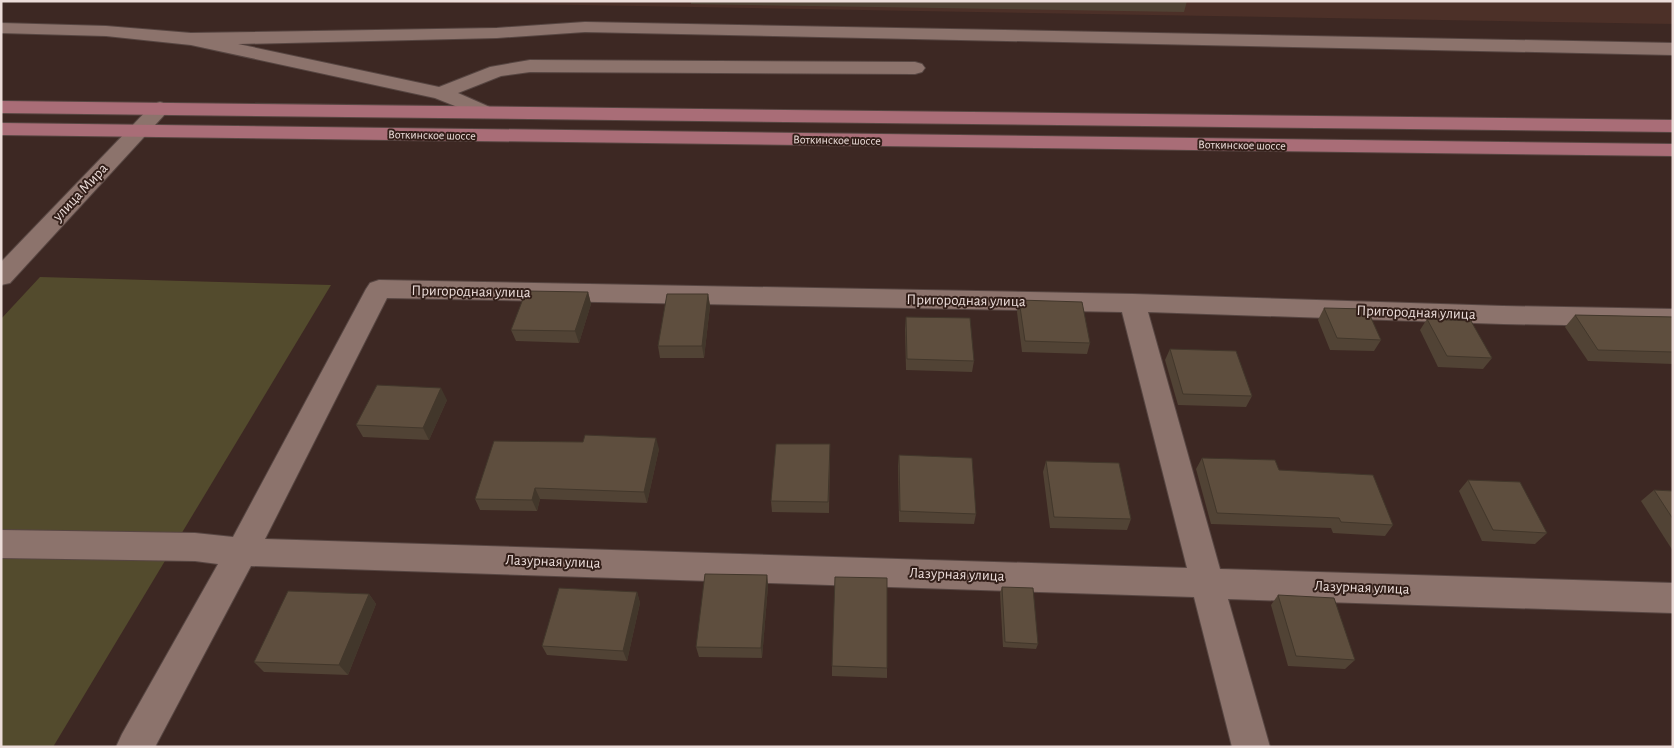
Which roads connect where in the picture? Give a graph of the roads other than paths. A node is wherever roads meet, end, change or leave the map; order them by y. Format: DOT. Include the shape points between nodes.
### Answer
graph roads {
  1 [pos="1,28"];
  2 [pos="191,39"];
  3 [pos="1673,49"];
  4 [pos="915,68"];
  5 [pos="441,93"];
  6 [pos="1,106"];
  7 [pos="160,108"];
  8 [pos="485,112"];
  9 [pos="1673,126"];
  10 [pos="1,129"];
  11 [pos="138,131"];
  12 [pos="1673,150"];
  13 [pos="1,276"];
  14 [pos="1133,303"];
  15 [pos="1673,318"];
  16 [pos="1,544"];
  17 [pos="242,552"];
  18 [pos="1207,582"];
  19 [pos="1673,598"];
  20 [pos="136,747"];
  21 [pos="1251,747"];
  1 -- 2 [label="street"];
  2 -- 3 [label="street" via="497,33 585,27"];
  2 -- 5 [label="street"];
  4 -- 5 [label="street" via="530,66 497,71"];
  5 -- 8 [label="street"];
  6 -- 7 [label="main road, Воткинское шоссе"];
  7 -- 8 [label="main road, Воткинское шоссе"];
  7 -- 11 [label="street, улица Мира"];
  8 -- 9 [label="main road, Воткинское шоссе"];
  10 -- 11 [label="main road, Воткинское шоссе"];
  11 -- 12 [label="main road, Воткинское шоссе"];
  11 -- 13 [label="street, улица Мира"];
  14 -- 15 [label="street, Пригородная улица"];
  14 -- 17 [label="street, Пригородная улица" via="378,289"];
  14 -- 18 [label="street"];
  16 -- 17 [label="street, Лазурная улица"];
  17 -- 18 [label="street, Лазурная улица"];
  17 -- 20 [label="street"];
  18 -- 19 [label="street, Лазурная улица"];
  18 -- 21 [label="street"];
}
